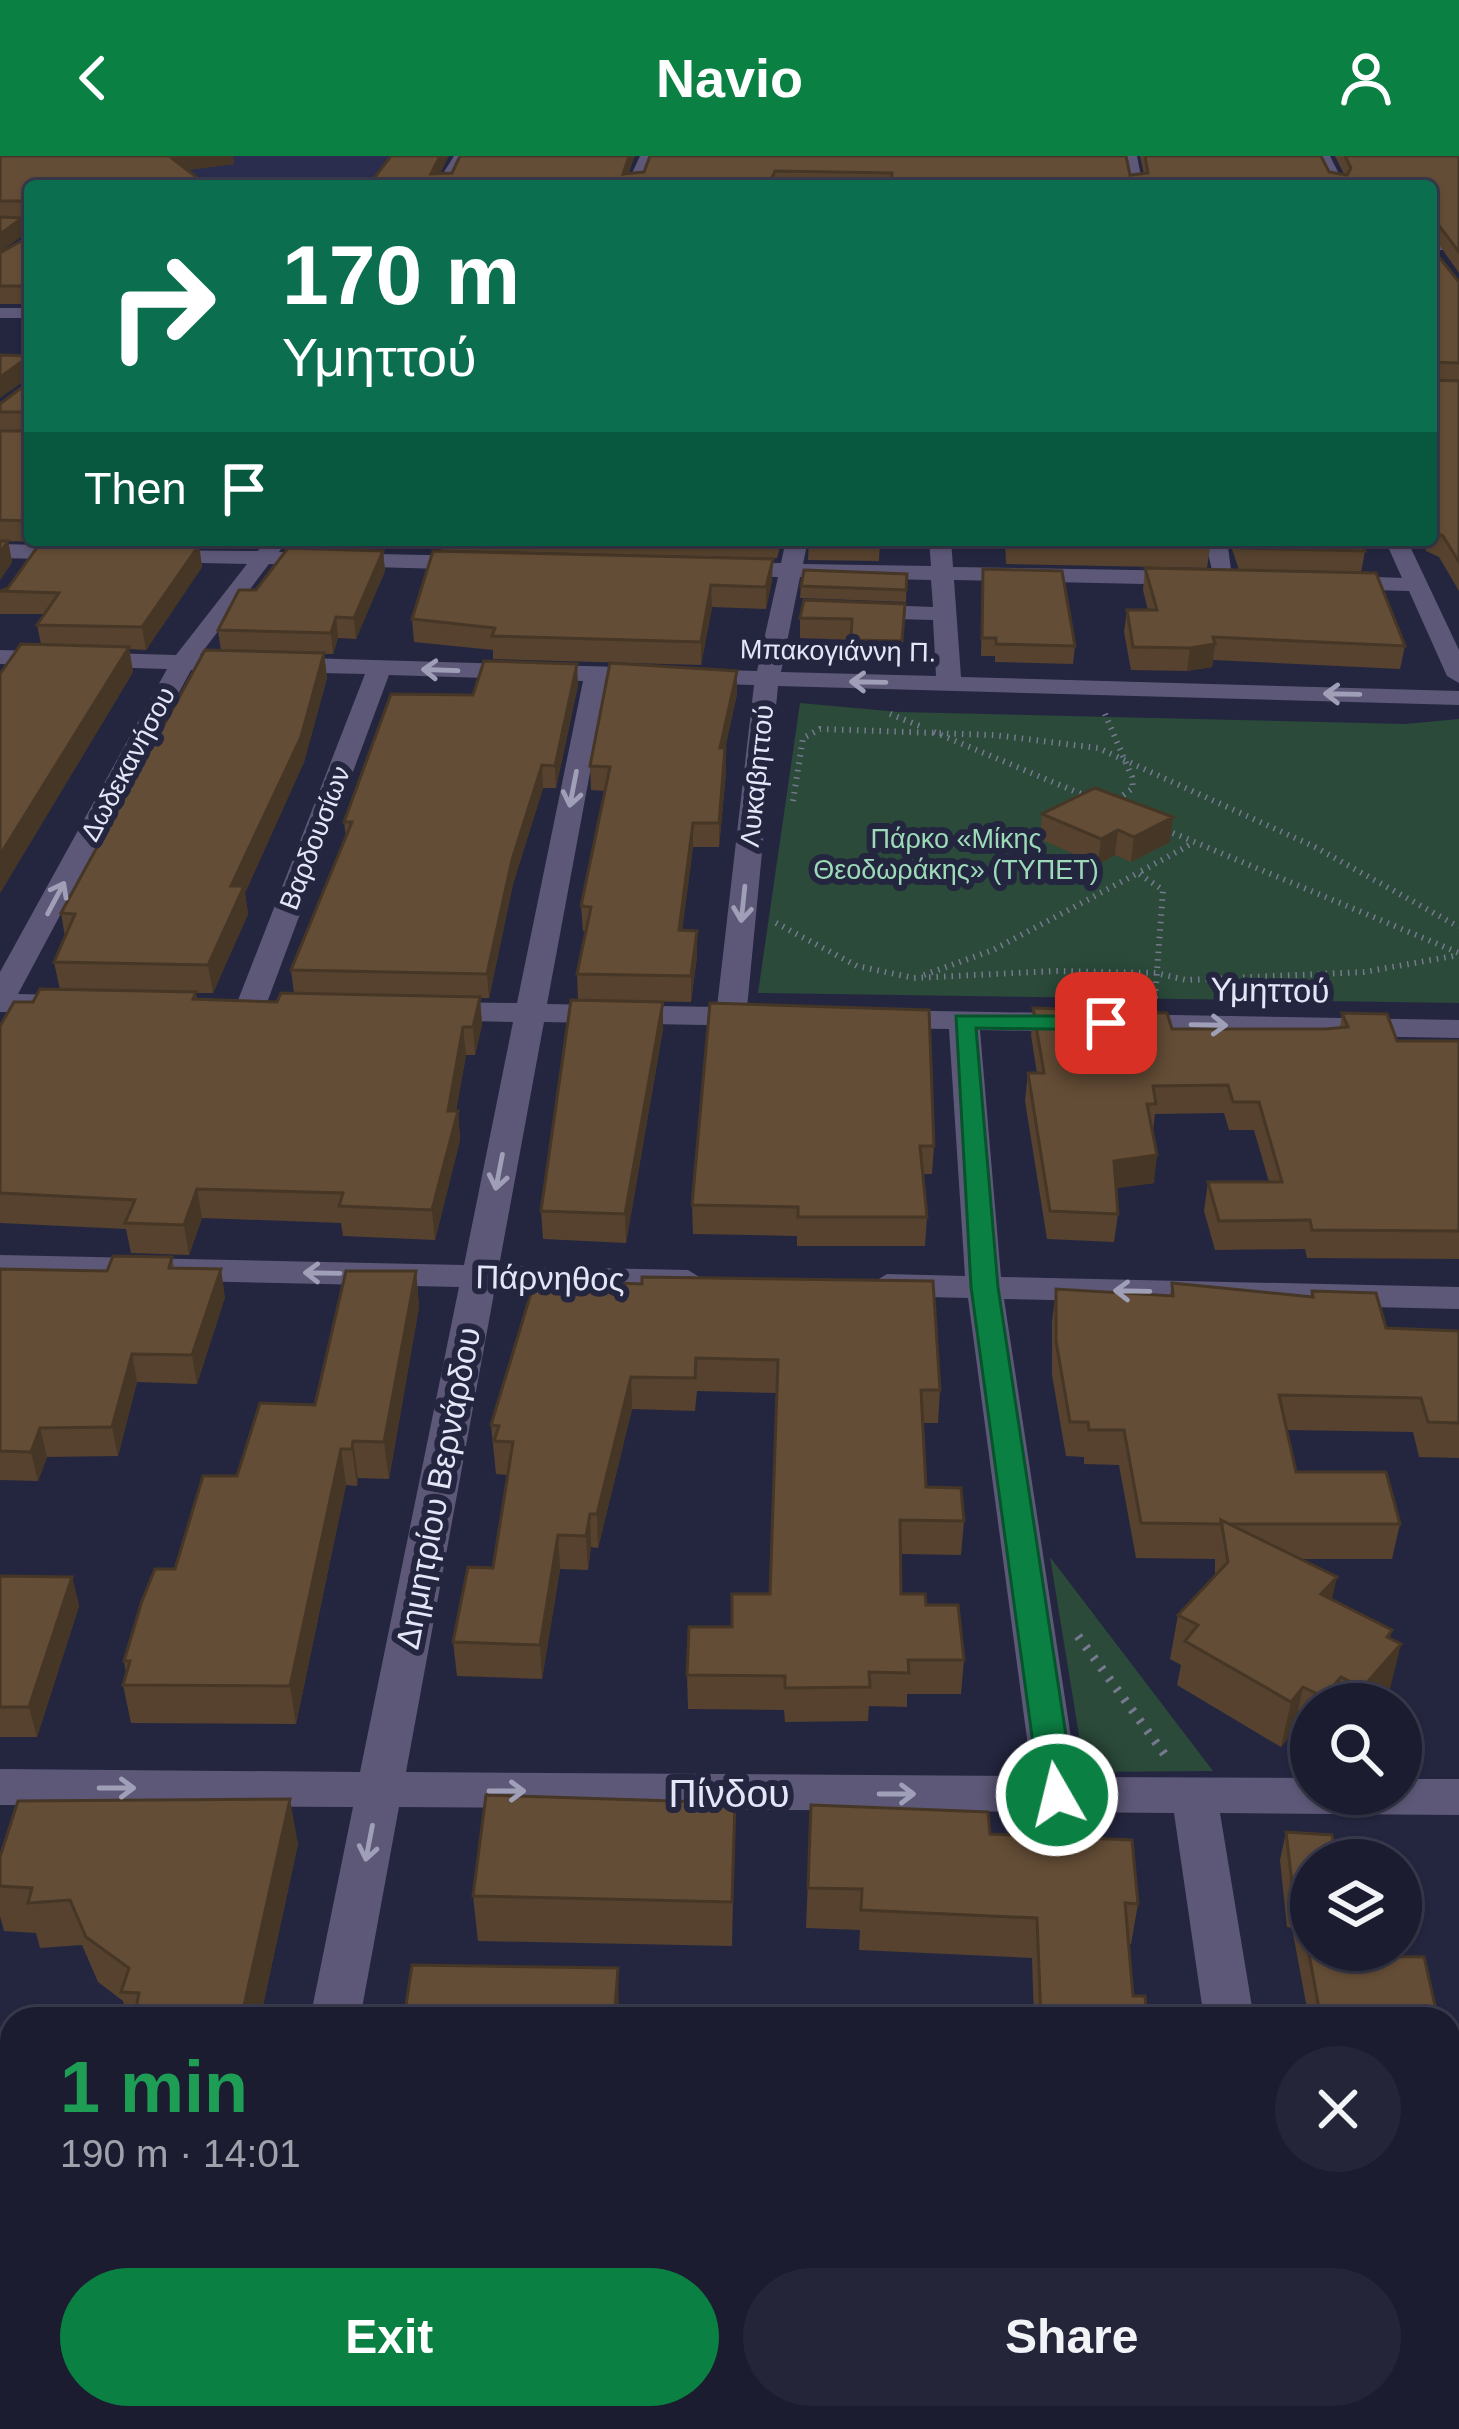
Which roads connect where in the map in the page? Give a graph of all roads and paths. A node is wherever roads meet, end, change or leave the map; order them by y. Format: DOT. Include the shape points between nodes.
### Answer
graph roads {
  1 [pos="796,546"];
  2 [pos="940,546"];
  3 [pos="1219,546"];
  4 [pos="1399,546"];
  5 [pos="270,549"];
  6 [pos="0,551"];
  7 [pos="110,551"];
  8 [pos="501,559"];
  9 [pos="690,568"];
  10 [pos="794,571"];
  11 [pos="941,573"];
  12 [pos="1312,582"];
  13 [pos="1417,585"];
  14 [pos="800,609"];
  15 [pos="947,614"];
  16 [pos="0,657"];
  17 [pos="183,662"];
  18 [pos="380,668"];
  19 [pos="596,674"];
  20 [pos="1459,676"];
  21 [pos="767,679"];
  22 [pos="841,682"];
  23 [pos="949,684"];
  24 [pos="1108,688"];
  25 [pos="1459,698"];
  26 [pos="926,729"];
  27 [pos="1133,769"];
  28 [pos="1088,797"];
  29 [pos="1130,815"];
  30 [pos="791,819"];
  31 [pos="1152,824"];
  32 [pos="1195,842"];
  33 [pos="1138,873"];
  34 [pos="779,905"];
  35 [pos="1459,927"];
  36 [pos="1459,954"];
  37 [pos="1156,973"];
  38 [pos="914,978"];
  39 [pos="894,986"];
  40 [pos="0,1002"];
  41 [pos="91,1005"];
  42 [pos="250,1008"];
  43 [pos="414,1011"];
  44 [pos="530,1013"];
  45 [pos="731,1016"];
  46 [pos="801,1018"];
  47 [pos="848,1018"];
  48 [pos="964,1021"];
  49 [pos="1154,1024"];
  50 [pos="1459,1029"];
  51 [pos="0,1266"];
  52 [pos="479,1277"];
  53 [pos="732,1282"];
  54 [pos="847,1284"];
  55 [pos="984,1287"];
  56 [pos="1459,1298"];
  57 [pos="1024,1562"];
  58 [pos="0,1787"];
  59 [pos="379,1790"];
  60 [pos="1057,1795"];
  61 [pos="1194,1796"];
  62 [pos="1459,1797"];
  63 [pos="337,2007"];
  64 [pos="1227,2007"];
  1 -- 10 [label="street, Λυκαβηττού"];
  2 -- 11 [label="street"];
  3 -- 11 [label="street" via="1236,579"];
  4 -- 13 [label="street"];
  5 -- 7 [label="street"];
  5 -- 8 [label="street"];
  5 -- 17 [label="street, Δωδεκανήσου"];
  6 -- 7 [label="street" via="30,561"];
  9 -- 10 [label="street"];
  10 -- 11 [label="street"];
  10 -- 14 [label="street, Λυκαβηττού"];
  11 -- 15 [label="street"];
  12 -- 13 [label="street"];
  13 -- 20 [label="street"];
  14 -- 15 [label="street"];
  14 -- 21 [label="street, Λυκαβηττού"];
  15 -- 23 [label="street"];
  16 -- 17 [label="street, Μπακογιάννη Π."];
  17 -- 18 [label="street, Μπακογιάννη Π."];
  40 -- 17 [label="street, Δωδεκανήσου, one-way"];
  19 -- 18 [label="street, Μπακογιάννη Π., one-way"];
  18 -- 42 [label="street, Βαρδουσίων"];
  19 -- 21 [label="street, Μπακογιάννη Π."];
  19 -- 44 [label="street, Δημητρίου Βερνάρδου, one-way"];
  21 -- 22 [label="street, Μπακογιάννη Π."];
  21 -- 45 [label="street, Λυκαβηττού, one-way"];
  23 -- 22 [label="street, Μπακογιάννη Π., one-way"];
  22 -- 26 [label="path" via="848,696"];
  23 -- 24 [label="street, Μπακογιάννη Π."];
  25 -- 24 [label="street, Μπακογιάννη Π., one-way"];
  24 -- 27 [label="path" via="1107,728"];
  26 -- 27 [label="path" via="1074,743"];
  26 -- 28 [label="path"];
  26 -- 30 [label="path" via="820,729 802,738"];
  27 -- 29 [label="path" via="1133,788 1109,806"];
  27 -- 35 [label="path" via="1316,847"];
  31 -- 32 [label="path"];
  32 -- 33 [label="path"];
  32 -- 36 [label="path"];
  33 -- 37 [label="path" via="1162,890"];
  33 -- 38 [label="path" via="993,950"];
  34 -- 38 [label="path" via="776,927 857,966"];
  36 -- 37 [label="path" via="1364,972 1186,980"];
  37 -- 38 [label="path"];
  37 -- 49 [label="path"];
  38 -- 39 [label="path"];
  40 -- 41 [label="street"];
  43 -- 44 [label="street"];
  44 -- 45 [label="street"];
  44 -- 52 [label="street, Δημητρίου Βερνάρδου, one-way"];
  45 -- 46 [label="street"];
  47 -- 48 [label="street, Υμηττού"];
  48 -- 49 [label="street, Υμηττού"];
  48 -- 55 [label="street"];
  49 -- 50 [label="street, Υμηττού, one-way"];
  52 -- 51 [label="street, Πάρνηθος, one-way"];
  52 -- 53 [label="street, Πάρνηθος"];
  52 -- 59 [label="street, Δημητρίου Βερνάρδου"];
  54 -- 55 [label="street"];
  56 -- 55 [label="street, one-way"];
  55 -- 57 [label="street"];
  57 -- 60 [label="street"];
  57 -- 61 [label="path"];
  58 -- 59 [label="street, Πίνδου, one-way"];
  59 -- 60 [label="street, Πίνδου, one-way"];
  59 -- 63 [label="street, Δημητρίου Βερνάρδου, one-way"];
  60 -- 61 [label="street, Πίνδου"];
  61 -- 62 [label="street, Πίνδου"];
  61 -- 64 [label="street"];
}
